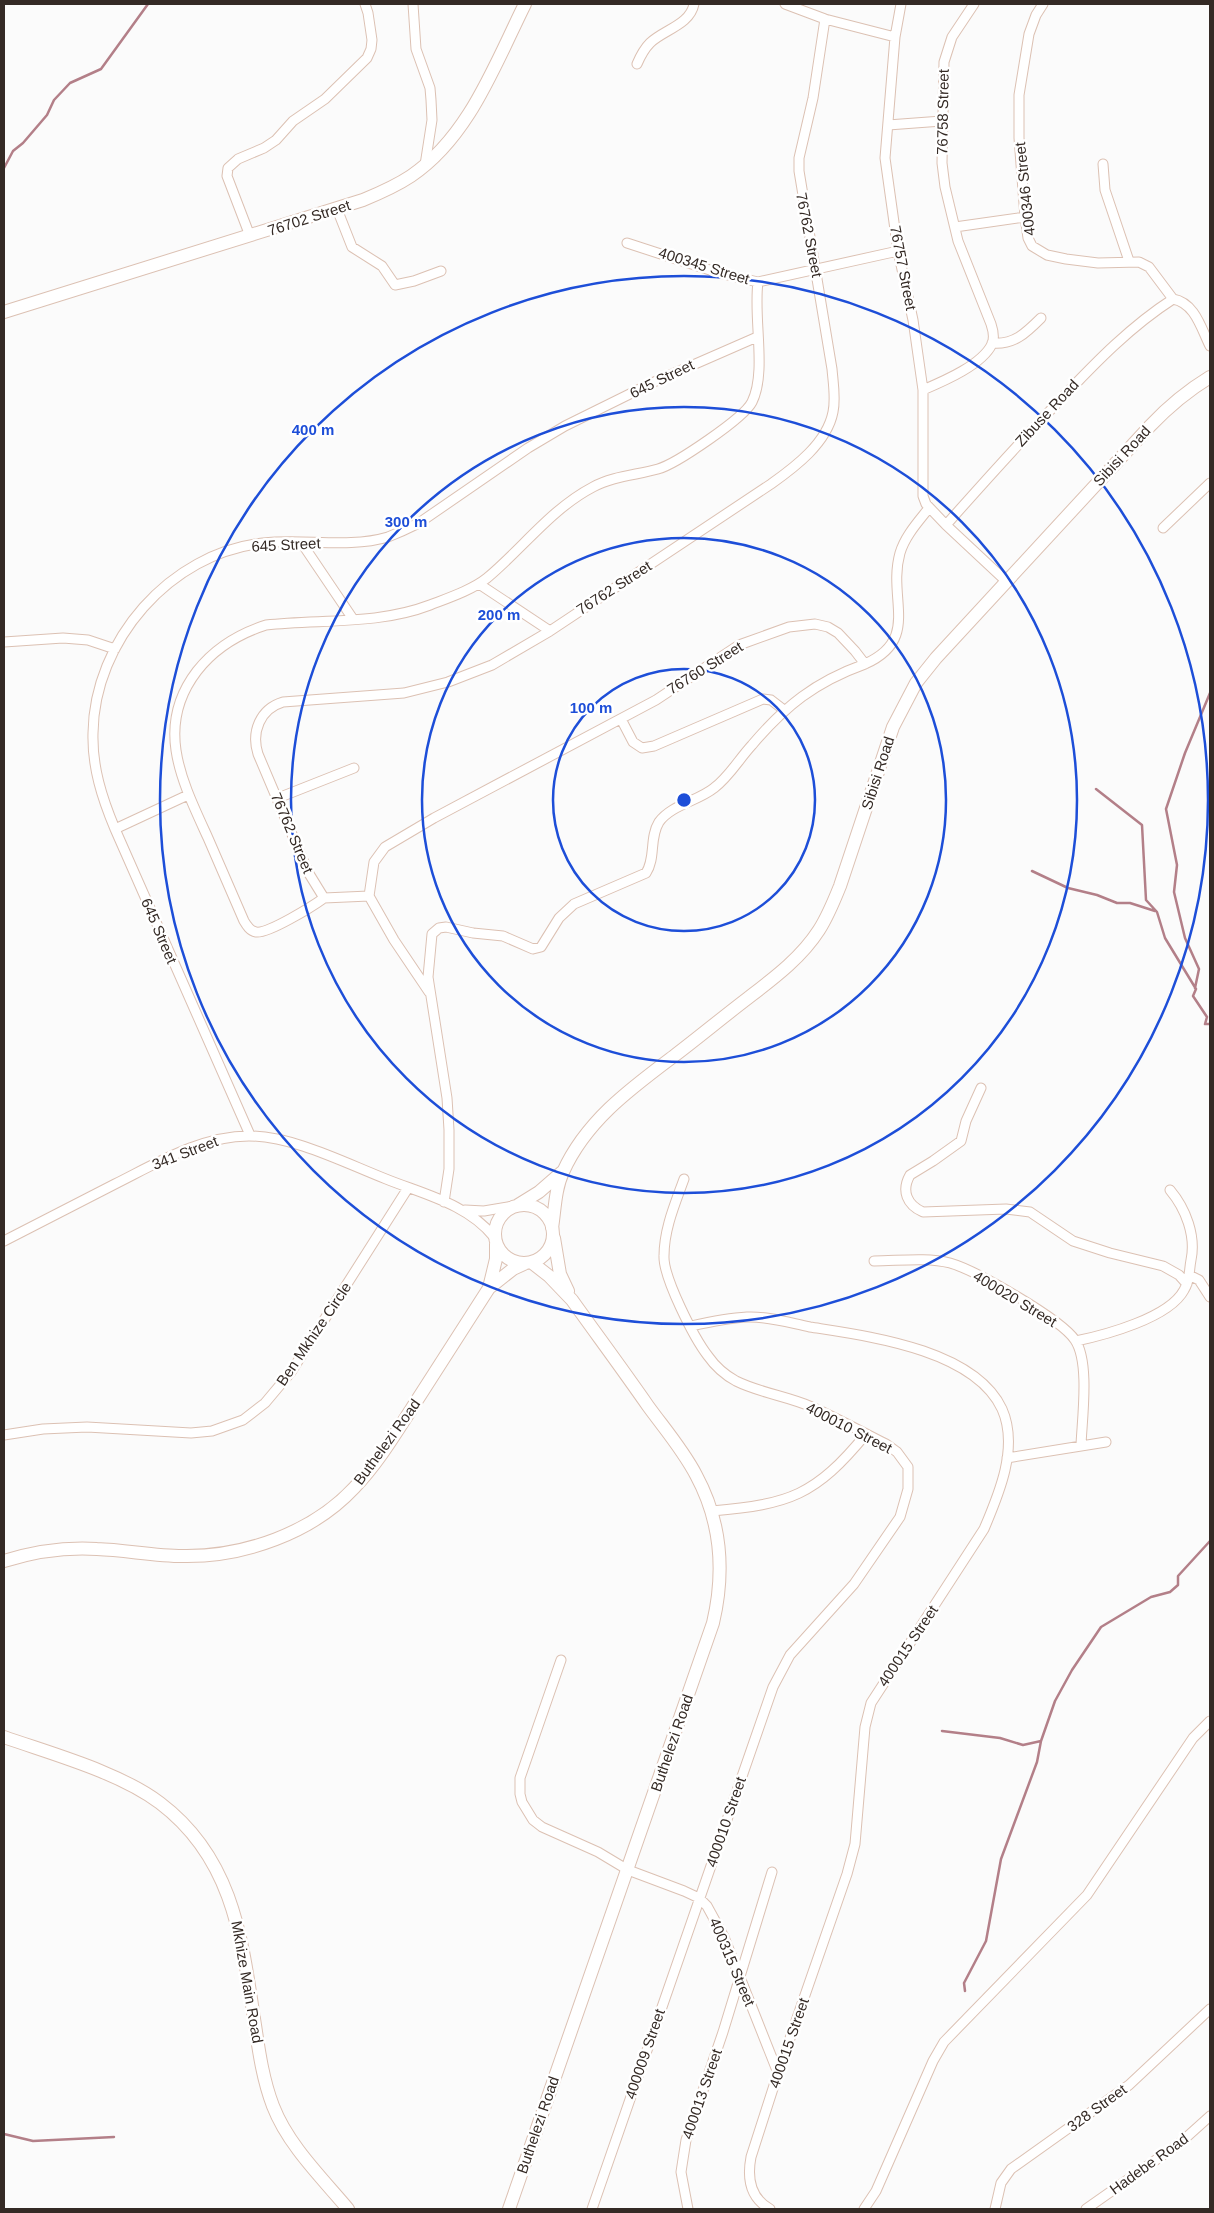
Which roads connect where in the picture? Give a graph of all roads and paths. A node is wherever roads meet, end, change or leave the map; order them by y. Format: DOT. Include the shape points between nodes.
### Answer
graph roads {
  1 [pos="365,4"];
  2 [pos="413,4"];
  3 [pos="525,4"];
  4 [pos="694,4"];
  5 [pos="785,4"];
  6 [pos="901,4"];
  7 [pos="974,4"];
  8 [pos="1043,4"];
  9 [pos="825,19"];
  10 [pos="895,37"];
  11 [pos="636,64"];
  12 [pos="942,121"];
  13 [pos="888,125"];
  14 [pos="1103,164"];
  15 [pos="425,165"];
  16 [pos="337,209"];
  17 [pos="1025,217"];
  18 [pos="955,227"];
  19 [pos="250,236"];
  20 [pos="627,243"];
  21 [pos="898,251"];
  22 [pos="1129,261"];
  23 [pos="816,269"];
  24 [pos="440,271"];
  25 [pos="758,282"];
  26 [pos="1173,299"];
  27 [pos="4,312"];
  28 [pos="1040,318"];
  29 [pos="757,336"];
  30 [pos="992,343"];
  31 [pos="1210,346"];
  32 [pos="1210,377"];
  33 [pos="923,390"];
  34 [pos="1210,482"];
  35 [pos="929,508"];
  36 [pos="946,525"];
  37 [pos="1163,528"];
  38 [pos="301,542"];
  39 [pos="1007,582"];
  40 [pos="479,584"];
  41 [pos="353,619"];
  42 [pos="550,631"];
  43 [pos="4,642"];
  44 [pos="115,649"];
  45 [pos="865,664"];
  46 [pos="784,710"];
  47 [pos="621,719"];
  48 [pos="354,768"];
  49 [pos="188,795"];
  50 [pos="278,798"];
  51 [pos="115,828"];
  52 [pos="369,896"];
  53 [pos="324,898"];
  54 [pos="431,994"];
  55 [pos="981,1088"];
  56 [pos="250,1136"];
  57 [pos="562,1172"];
  58 [pos="684,1179"];
  59 [pos="408,1188"];
  60 [pos="1170,1190"];
  61 [pos="444,1202"];
  62 [pos="515,1205"];
  63 [pos="460,1209"];
  64 [pos="553,1231"];
  65 [pos="495,1240"];
  66 [pos="4,1241"];
  67 [pos="874,1261"];
  68 [pos="529,1263"];
  69 [pos="1188,1280"];
  70 [pos="489,1288"];
  71 [pos="1210,1298"];
  72 [pos="572,1300"];
  73 [pos="691,1326"];
  74 [pos="1076,1341"];
  75 [pos="4,1434"];
  76 [pos="866,1434"];
  77 [pos="1106,1442"];
  78 [pos="1081,1446"];
  79 [pos="1007,1458"];
  80 [pos="712,1511"];
  81 [pos="4,1561"];
  82 [pos="561,1660"];
  83 [pos="1210,1721"];
  84 [pos="4,1737"];
  85 [pos="628,1870"];
  86 [pos="772,1872"];
  87 [pos="699,1898"];
  88 [pos="740,1980"];
  89 [pos="1210,2009"];
  90 [pos="778,2073"];
  91 [pos="1210,2116"];
  92 [pos="348,2209"];
  93 [pos="509,2209"];
  94 [pos="592,2209"];
  95 [pos="688,2209"];
  96 [pos="770,2209"];
  97 [pos="864,2209"];
  98 [pos="995,2209"];
  99 [pos="1086,2209"];
  1 -- 19 [label="street" via="372,40 367,58 325,99 292,121 276,140 238,159 228,168 227,176"];
  2 -- 15 [label="street" via="416,49 431,100 432,120"];
  3 -- 15 [label="street, 76702 Street" via="470,112 450,140"];
  4 -- 11 [label="street" via="677,26 648,45"];
  5 -- 9 [label="street"];
  6 -- 10 [label="street, 76757 Street"];
  7 -- 12 [label="street, 76758 Street" via="947,50"];
  8 -- 17 [label="street, 400346 Street" via="1029,34 1019,95"];
  9 -- 10 [label="street"];
  9 -- 23 [label="street, 76762 Street" via="799,171"];
  10 -- 13 [label="street, 76757 Street"];
  12 -- 13 [label="street"];
  12 -- 18 [label="street, 76758 Street" via="945,187"];
  13 -- 21 [label="street, 76757 Street" via="884,158"];
  14 -- 22 [label="street" via="1105,190"];
  15 -- 16 [label="street, 76702 Street" via="380,193"];
  16 -- 19 [label="street, 76702 Street"];
  16 -- 24 [label="street" via="352,247 382,266 394,285"];
  17 -- 18 [label="street"];
  17 -- 22 [label="street, 400346 Street" via="1032,246 1047,255 1098,263"];
  18 -- 30 [label="street, 76758 Street" via="969,272 991,324"];
  19 -- 27 [label="street, 76702 Street"];
  20 -- 25 [label="street, 400345 Street" via="719,273"];
  21 -- 23 [label="street, 400345 Street"];
  21 -- 33 [label="street, 76757 Street" via="913,320"];
  22 -- 26 [label="street, 400346 Street" via="1149,267"];
  23 -- 25 [label="street, 400345 Street"];
  23 -- 42 [label="street, 76762 Street" via="834,400 830,421 815,446 771,484"];
  25 -- 29 [label="street"];
  26 -- 31 [label="street" via="1190,306"];
  26 -- 36 [label="street, Zibuse Road" via="1132,328 1094,364"];
  28 -- 30 [label="street" via="1016,340"];
  29 -- 38 [label="street, 645 Street" via="565,426 404,530 366,541"];
  29 -- 40 [label="street" via="758,382 752,404 743,413 660,468 612,480 584,492 534,532"];
  30 -- 33 [label="street" via="981,357 963,370"];
  32 -- 39 [label="street, Sibisi Road" via="1170,406"];
  33 -- 35 [label="street, 76757 Street" via="923,490"];
  34 -- 37 [label="street"];
  35 -- 36 [label="street"];
  35 -- 45 [label="street" via="900,552 898,634 885,653"];
  36 -- 39 [label="street"];
  38 -- 41 [label="street"];
  38 -- 44 [label="street, 645 Street" via="263,543 238,548 190,568 153,596"];
  39 -- 57 [label="street, Sibisi Road" via="936,658 902,706 884,749 834,901 811,942 783,971 612,1104 586,1135"];
  40 -- 41 [label="street" via="409,612"];
  40 -- 42 [label="street"];
  41 -- 49 [label="street" via="248,630 207,658 184,692 176,714 176,758"];
  42 -- 50 [label="street, 76762 Street" via="492,665 433,686 381,696 275,704 264,714 255,740"];
  43 -- 44 [label="street" via="63,638 88,640"];
  44 -- 51 [label="street, 645 Street" via="99,690 93,733 100,787"];
  45 -- 46 [label="street" via="820,684"];
  45 -- 47 [label="street, 76760 Street" via="846,640 828,627 802,624 739,645"];
  46 -- 47 [label="street" via="764,699 654,746 642,748 634,742"];
  46 -- 54 [label="street" via="714,788 663,817 654,835 646,874 574,904 559,918 541,947 533,949 503,936 446,927 434,931 428,959"];
  47 -- 52 [label="street, 76760 Street" via="385,847 374,862"];
  48 -- 50 [label="street"];
  49 -- 51 [label="street"];
  49 -- 53 [label="street" via="244,921 251,930 258,932 273,927 308,910"];
  50 -- 53 [label="street, 76762 Street" via="308,872"];
  51 -- 56 [label="street, 645 Street"];
  52 -- 53 [label="street"];
  52 -- 54 [label="street"];
  54 -- 61 [label="street" via="448,1122 449,1168"];
  55 -- 69 [label="street" via="961,1141 910,1175 906,1194 914,1208 924,1212 1006,1208 1030,1212 1073,1240 1163,1266"];
  56 -- 59 [label="street, 341 Street" via="293,1143"];
  56 -- 66 [label="street, 341 Street" via="214,1140 173,1155"];
  57 -- 62 [label="street, Sibisi Road" via="539,1192"];
  57 -- 64 [label="street, Sibisi Road"];
  58 -- 73 [label="street, 400010 Street" via="671,1214 664,1257 666,1270"];
  59 -- 61 [label="street, 341 Street"];
  59 -- 75 [label="street, Ben Mkhize Circle" via="291,1372 265,1404 243,1420 212,1431 191,1433 87,1427"];
  60 -- 69 [label="street" via="1182,1207 1193,1241"];
  61 -- 63 [label="street, 341 Street"];
  62 -- 63 [label="street, 341 Street" via="484,1211"];
  62 -- 64 [label="street, Buthelezi Road" via="536,1207 544,1212"];
  62 -- 65 [label="street, Buthelezi Road" via="498,1218"];
  63 -- 65 [label="street, 341 Street" via="476,1219"];
  64 -- 68 [label="street, Buthelezi Road" via="546,1252"];
  64 -- 72 [label="street, Buthelezi Road" via="560,1274"];
  65 -- 68 [label="street, Buthelezi Road" via="508,1259"];
  65 -- 70 [label="street, Buthelezi Road" via="496,1264"];
  67 -- 74 [label="street, 400020 Street" via="938,1261 958,1266 1056,1321"];
  68 -- 70 [label="street, Buthelezi Road" via="513,1270"];
  68 -- 72 [label="street, Buthelezi Road" via="549,1276"];
  69 -- 71 [label="street" via="1199,1280"];
  69 -- 74 [label="street" via="1179,1297 1152,1316 1119,1330"];
  70 -- 81 [label="street, Buthelezi Road" via="382,1455 354,1489 314,1519 265,1543 235,1552 184,1556 97,1548 62,1549"];
  72 -- 80 [label="street, Buthelezi Road" via="696,1474"];
  73 -- 76 [label="street, 400010 Street" via="713,1362 736,1380 812,1407"];
  73 -- 79 [label="street, 400015 Street" via="748,1317 768,1319 872,1337 940,1358 975,1377 1002,1408 1006,1421"];
  74 -- 78 [label="street" via="1083,1368"];
  76 -- 80 [label="street" via="831,1472 802,1492 762,1506"];
  76 -- 87 [label="street, 400010 Street" via="886,1444 904,1459 908,1466 906,1501 900,1517 868,1566 805,1636 782,1668"];
  77 -- 78 [label="street"];
  78 -- 79 [label="street"];
  79 -- 90 [label="street, 400015 Street" via="984,1529 871,1703 865,1727 855,1844"];
  80 -- 85 [label="street, Buthelezi Road" via="720,1565 719,1599 714,1623"];
  82 -- 85 [label="street, 400315 Street" via="520,1778 522,1802 533,1820 542,1827 598,1852"];
  83 -- 97 [label="street" via="1193,1738 1087,1895 944,2042 876,2191"];
  84 -- 92 [label="street, Mkhize Main Road" via="120,1780 159,1802 180,1819 200,1843 228,1891 236,1915 265,2081 273,2107 288,2135"];
  85 -- 87 [label="street, 400315 Street"];
  85 -- 93 [label="street, Buthelezi Road"];
  86 -- 88 [label="street, 400013 Street"];
  87 -- 88 [label="street, 400315 Street" via="717,1921"];
  87 -- 94 [label="street, 400009 Street"];
  88 -- 90 [label="street, 400315 Street"];
  88 -- 95 [label="street, 400013 Street" via="686,2140 682,2189"];
  89 -- 98 [label="street, 328 Street" via="1128,2086 1011,2169 1001,2183"];
  90 -- 96 [label="street, 400015 Street" via="749,2169 754,2194"];
  91 -- 99 [label="street, Hadebe Road" via="1180,2143"];
}
